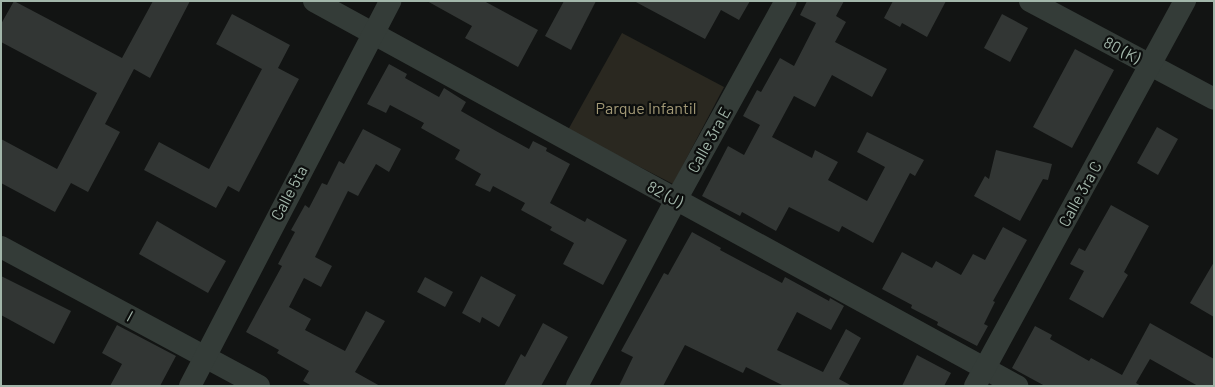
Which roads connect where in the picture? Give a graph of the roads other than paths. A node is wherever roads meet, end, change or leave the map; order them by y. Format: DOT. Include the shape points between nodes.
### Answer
graph roads {
  1 [pos="314,1"];
  2 [pos="390,1"];
  3 [pos="786,1"];
  4 [pos="1030,1"];
  5 [pos="1185,1"];
  6 [pos="373,33"];
  7 [pos="1151,66"];
  8 [pos="1214,99"];
  9 [pos="676,200"];
  10 [pos="1,247"];
  11 [pos="205,357"];
  12 [pos="979,377"];
  13 [pos="190,386"];
  14 [pos="258,386"];
  15 [pos="577,386"];
  16 [pos="1017,386"];
  1 -- 6 [label="street, 82 (J)"];
  2 -- 6 [label="street, Calle 5ta"];
  3 -- 9 [label="street, Calle 3ra E"];
  4 -- 7 [label="street, 80 (K)"];
  5 -- 7 [label="street, Calle 3ra C"];
  6 -- 9 [label="street, 82 (J)"];
  6 -- 11 [label="street, Calle 5ta"];
  7 -- 8 [label="street, 80 (K)"];
  7 -- 12 [label="street, Calle 3ra C"];
  9 -- 12 [label="street, 82 (J)"];
  9 -- 15 [label="street, Calle 3ra E"];
  10 -- 11 [label="street, I"];
  11 -- 13 [label="street, Calle 5ta"];
  11 -- 14 [label="street, I"];
  12 -- 16 [label="street, 82 (J)"];
}
